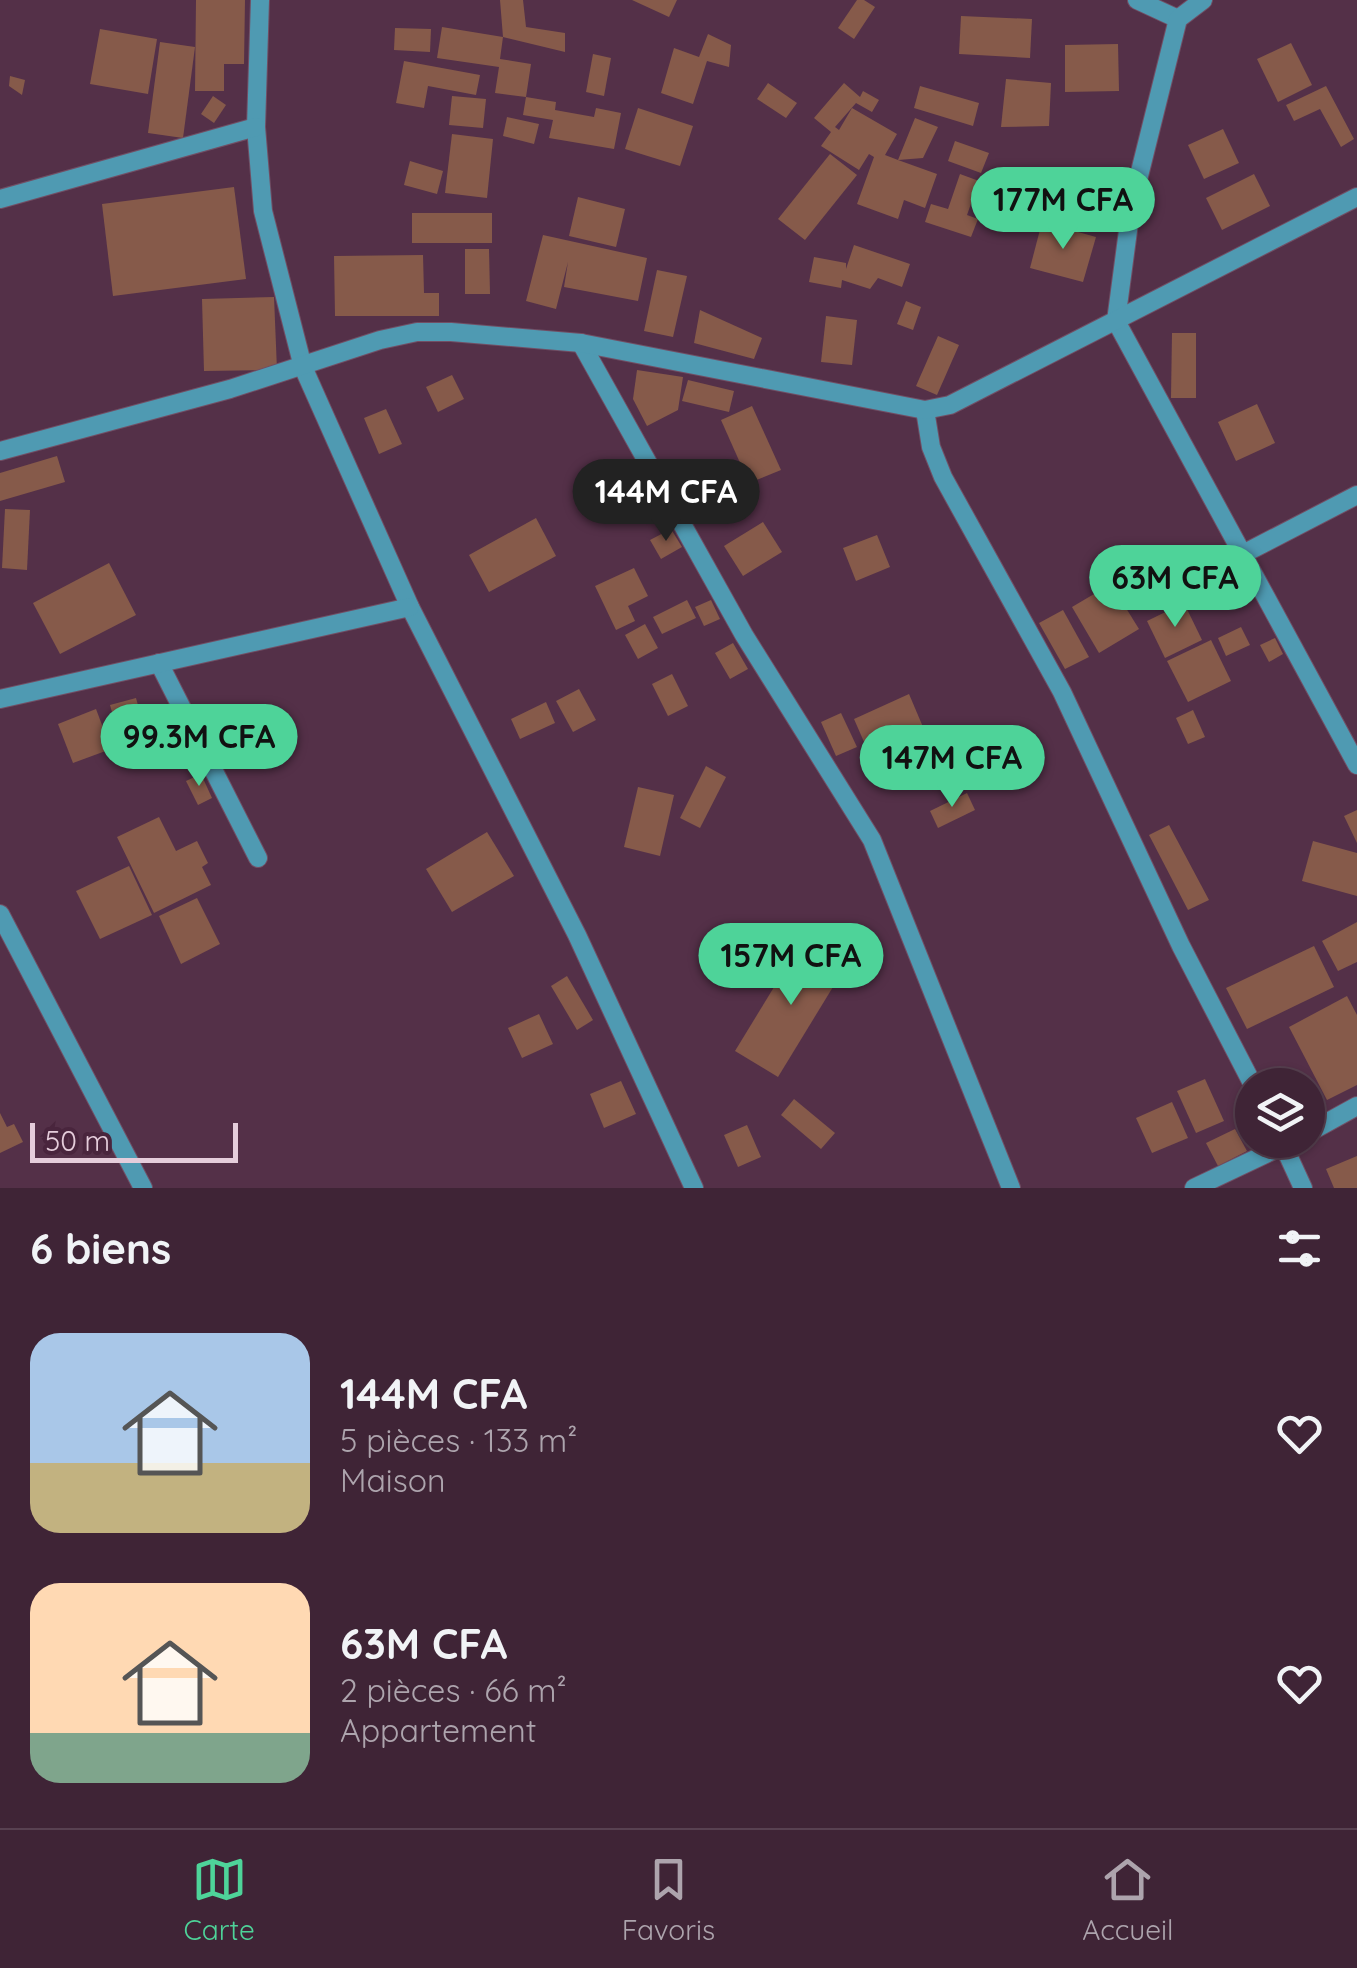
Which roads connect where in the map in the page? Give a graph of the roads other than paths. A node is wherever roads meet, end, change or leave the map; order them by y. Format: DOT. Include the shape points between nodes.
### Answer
graph roads {
  1 [pos="260,0"];
  2 [pos="1137,0"];
  3 [pos="1203,0"];
  4 [pos="1178,19"];
  5 [pos="256,127"];
  6 [pos="1357,197"];
  7 [pos="0,198"];
  8 [pos="1116,321"];
  9 [pos="581,344"];
  10 [pos="302,367"];
  11 [pos="926,410"];
  12 [pos="0,452"];
  13 [pos="1357,495"];
  14 [pos="1243,554"];
  15 [pos="410,607"];
  16 [pos="158,663"];
  17 [pos="0,699"];
  18 [pos="1357,765"];
  19 [pos="258,858"];
  20 [pos="0,914"];
  21 [pos="1244,1068"];
  22 [pos="1357,1106"];
  23 [pos="1325,1124"];
  24 [pos="1255,1158"];
  25 [pos="1293,1158"];
  26 [pos="144,1188"];
  27 [pos="694,1188"];
  28 [pos="1012,1188"];
  29 [pos="1194,1188"];
  30 [pos="1303,1188"];
  1 -- 5 [label="street"];
  2 -- 4 [label="street"];
  3 -- 4 [label="street"];
  4 -- 8 [label="street" via="1131,208"];
  5 -- 7 [label="street"];
  5 -- 10 [label="street" via="263,211"];
  6 -- 8 [label="street"];
  8 -- 11 [label="street" via="950,405"];
  8 -- 14 [label="street"];
  9 -- 10 [label="street" via="418,332"];
  9 -- 11 [label="street"];
  9 -- 28 [label="street" via="744,635 872,840"];
  10 -- 12 [label="street"];
  10 -- 15 [label="street"];
  11 -- 21 [label="street" via="943,478 1062,692"];
  13 -- 14 [label="street"];
  14 -- 18 [label="street"];
  15 -- 16 [label="street"];
  15 -- 27 [label="street" via="577,935"];
  16 -- 17 [label="street"];
  16 -- 19 [label="street"];
  20 -- 26 [label="street"];
  22 -- 23 [label="street"];
  24 -- 29 [label="street"];
  25 -- 30 [label="street"];
}
